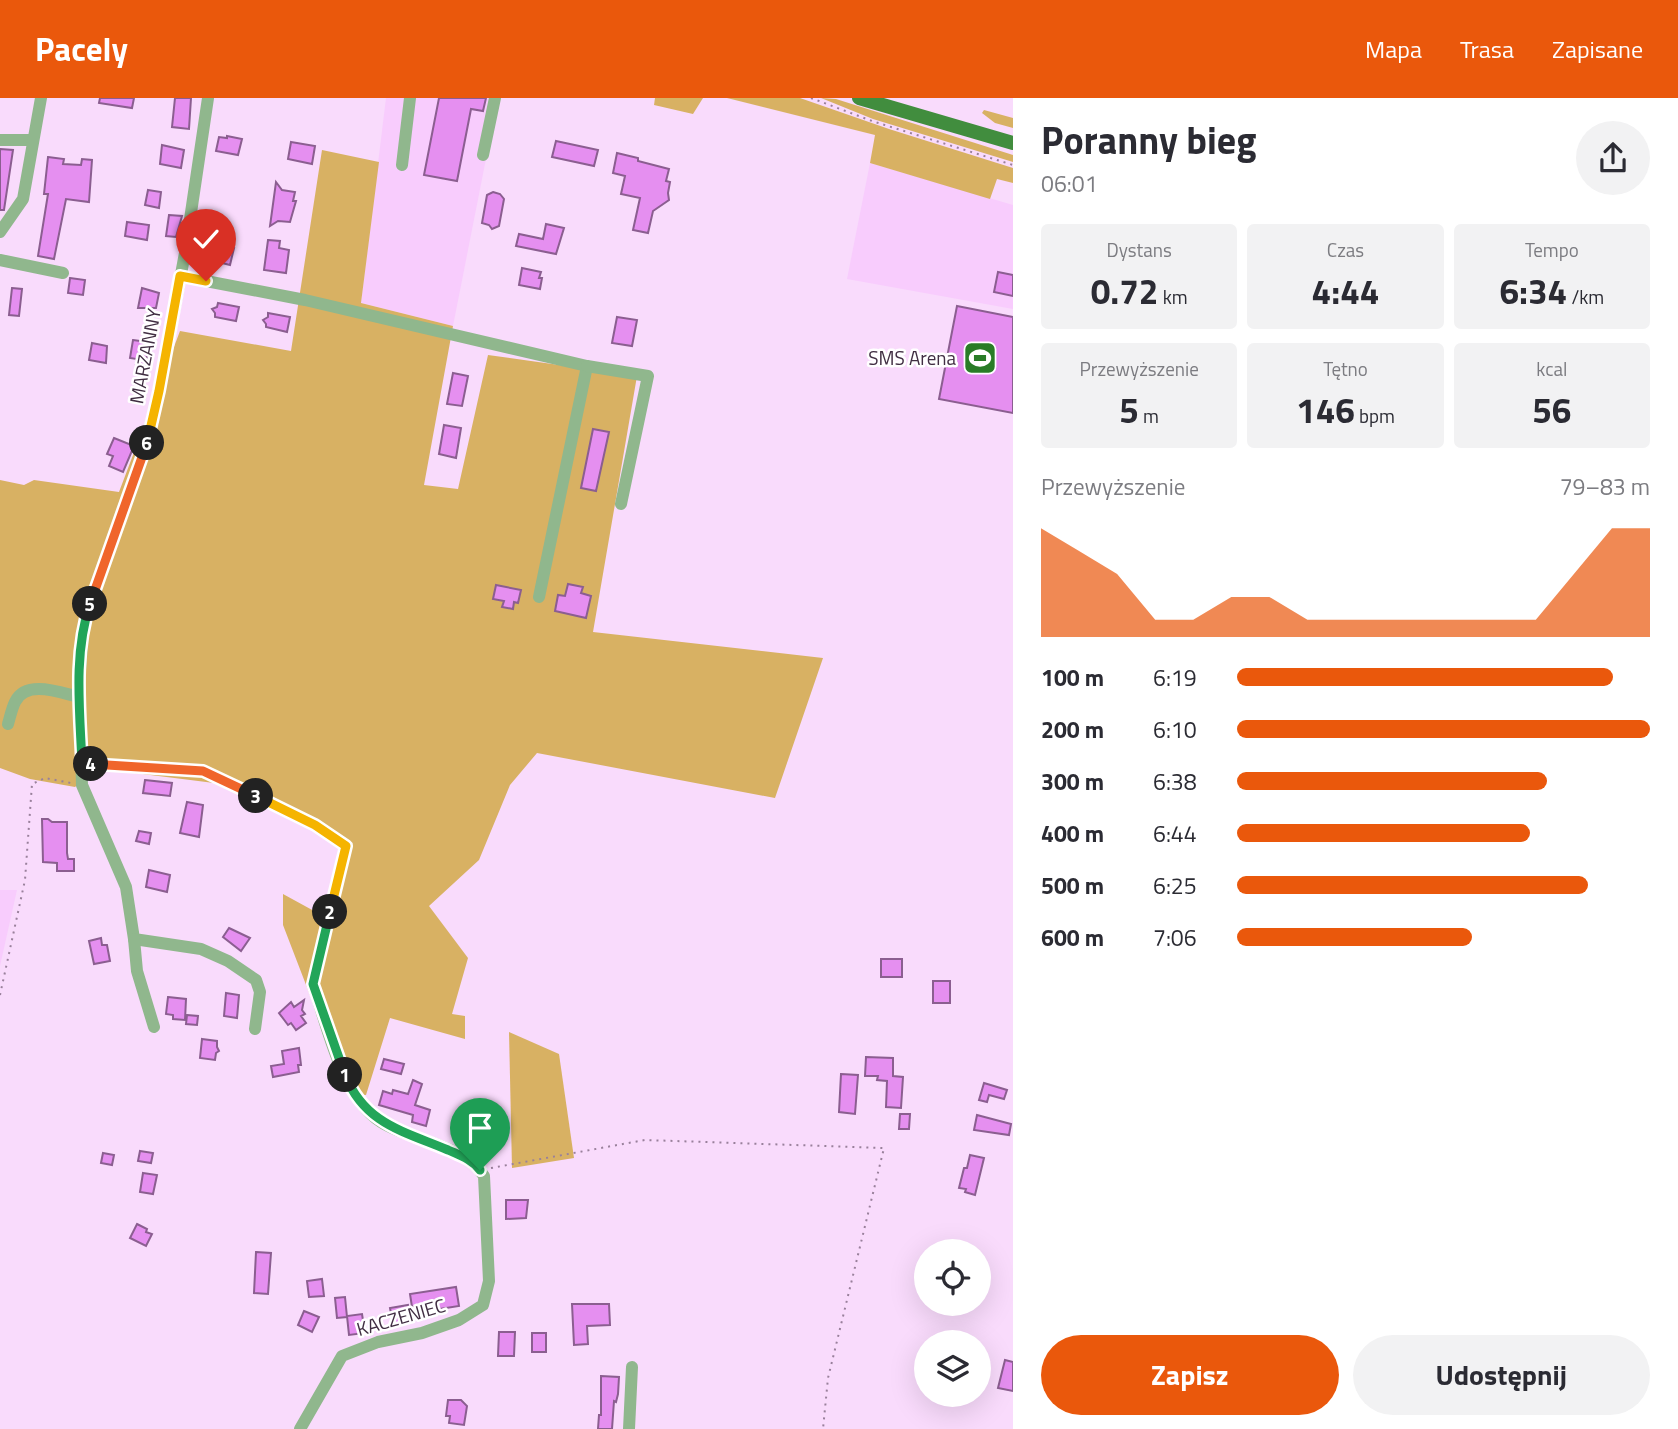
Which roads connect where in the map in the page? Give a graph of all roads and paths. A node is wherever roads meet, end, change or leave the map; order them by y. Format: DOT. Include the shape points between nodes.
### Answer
graph roads {
  1 [pos="41,98"];
  2 [pos="208,98"];
  3 [pos="410,98"];
  4 [pos="495,98"];
  5 [pos="811,98"];
  6 [pos="859,98"];
  7 [pos="0,140"];
  8 [pos="33,140"];
  9 [pos="1013,143"];
  10 [pos="483,155"];
  11 [pos="402,165"];
  12 [pos="1013,165"];
  13 [pos="0,232"];
  14 [pos="0,260"];
  15 [pos="63,273"];
  16 [pos="180,276"];
  17 [pos="587,366"];
  18 [pos="621,504"];
  19 [pos="540,597"];
  20 [pos="79,697"];
  21 [pos="8,724"];
  22 [pos="82,764"];
  23 [pos="82,785"];
  24 [pos="134,939"];
  25 [pos="313,984"];
  26 [pos="0,995"];
  27 [pos="154,1027"];
  28 [pos="255,1029"];
  29 [pos="480,1170"];
  30 [pos="632,1367"];
  31 [pos="300,1429"];
  32 [pos="629,1429"];
  33 [pos="823,1429"];
  1 -- 8 [label="street"];
  2 -- 16 [label="street, MARZANNY"];
  3 -- 11 [label="street"];
  4 -- 10 [label="street"];
  5 -- 12 [label="path"];
  6 -- 9 [label="main road"];
  7 -- 8 [label="street"];
  8 -- 13 [label="street" via="23,199"];
  14 -- 15 [label="street"];
  16 -- 17 [label="street" via="305,300"];
  16 -- 20 [label="street, MARZANNY" via="145,450 84,622"];
  17 -- 18 [label="street" via="648,376"];
  17 -- 19 [label="street"];
  20 -- 21 [label="street" via="41,689 26,691 15,701"];
  20 -- 22 [label="street, MARZANNY"];
  22 -- 23 [label="street, MARZANNY"];
  22 -- 25 [label="path" via="203,771 315,825 346,846"];
  23 -- 24 [label="street, MARZANNY" via="126,887"];
  23 -- 26 [label="path" via="45,778 32,784 25,880"];
  24 -- 27 [label="street, MARZANNY" via="137,971"];
  24 -- 28 [label="street" via="201,949 256,980 260,992"];
  25 -- 29 [label="street" via="350,1088 361,1104 381,1122 465,1157"];
  29 -- 31 [label="street, KACZENIEC" via="484,1176 489,1281 483,1305 459,1320 342,1356"];
  29 -- 33 [label="path" via="645,1140 884,1149 828,1378"];
  30 -- 32 [label="street"];
}
